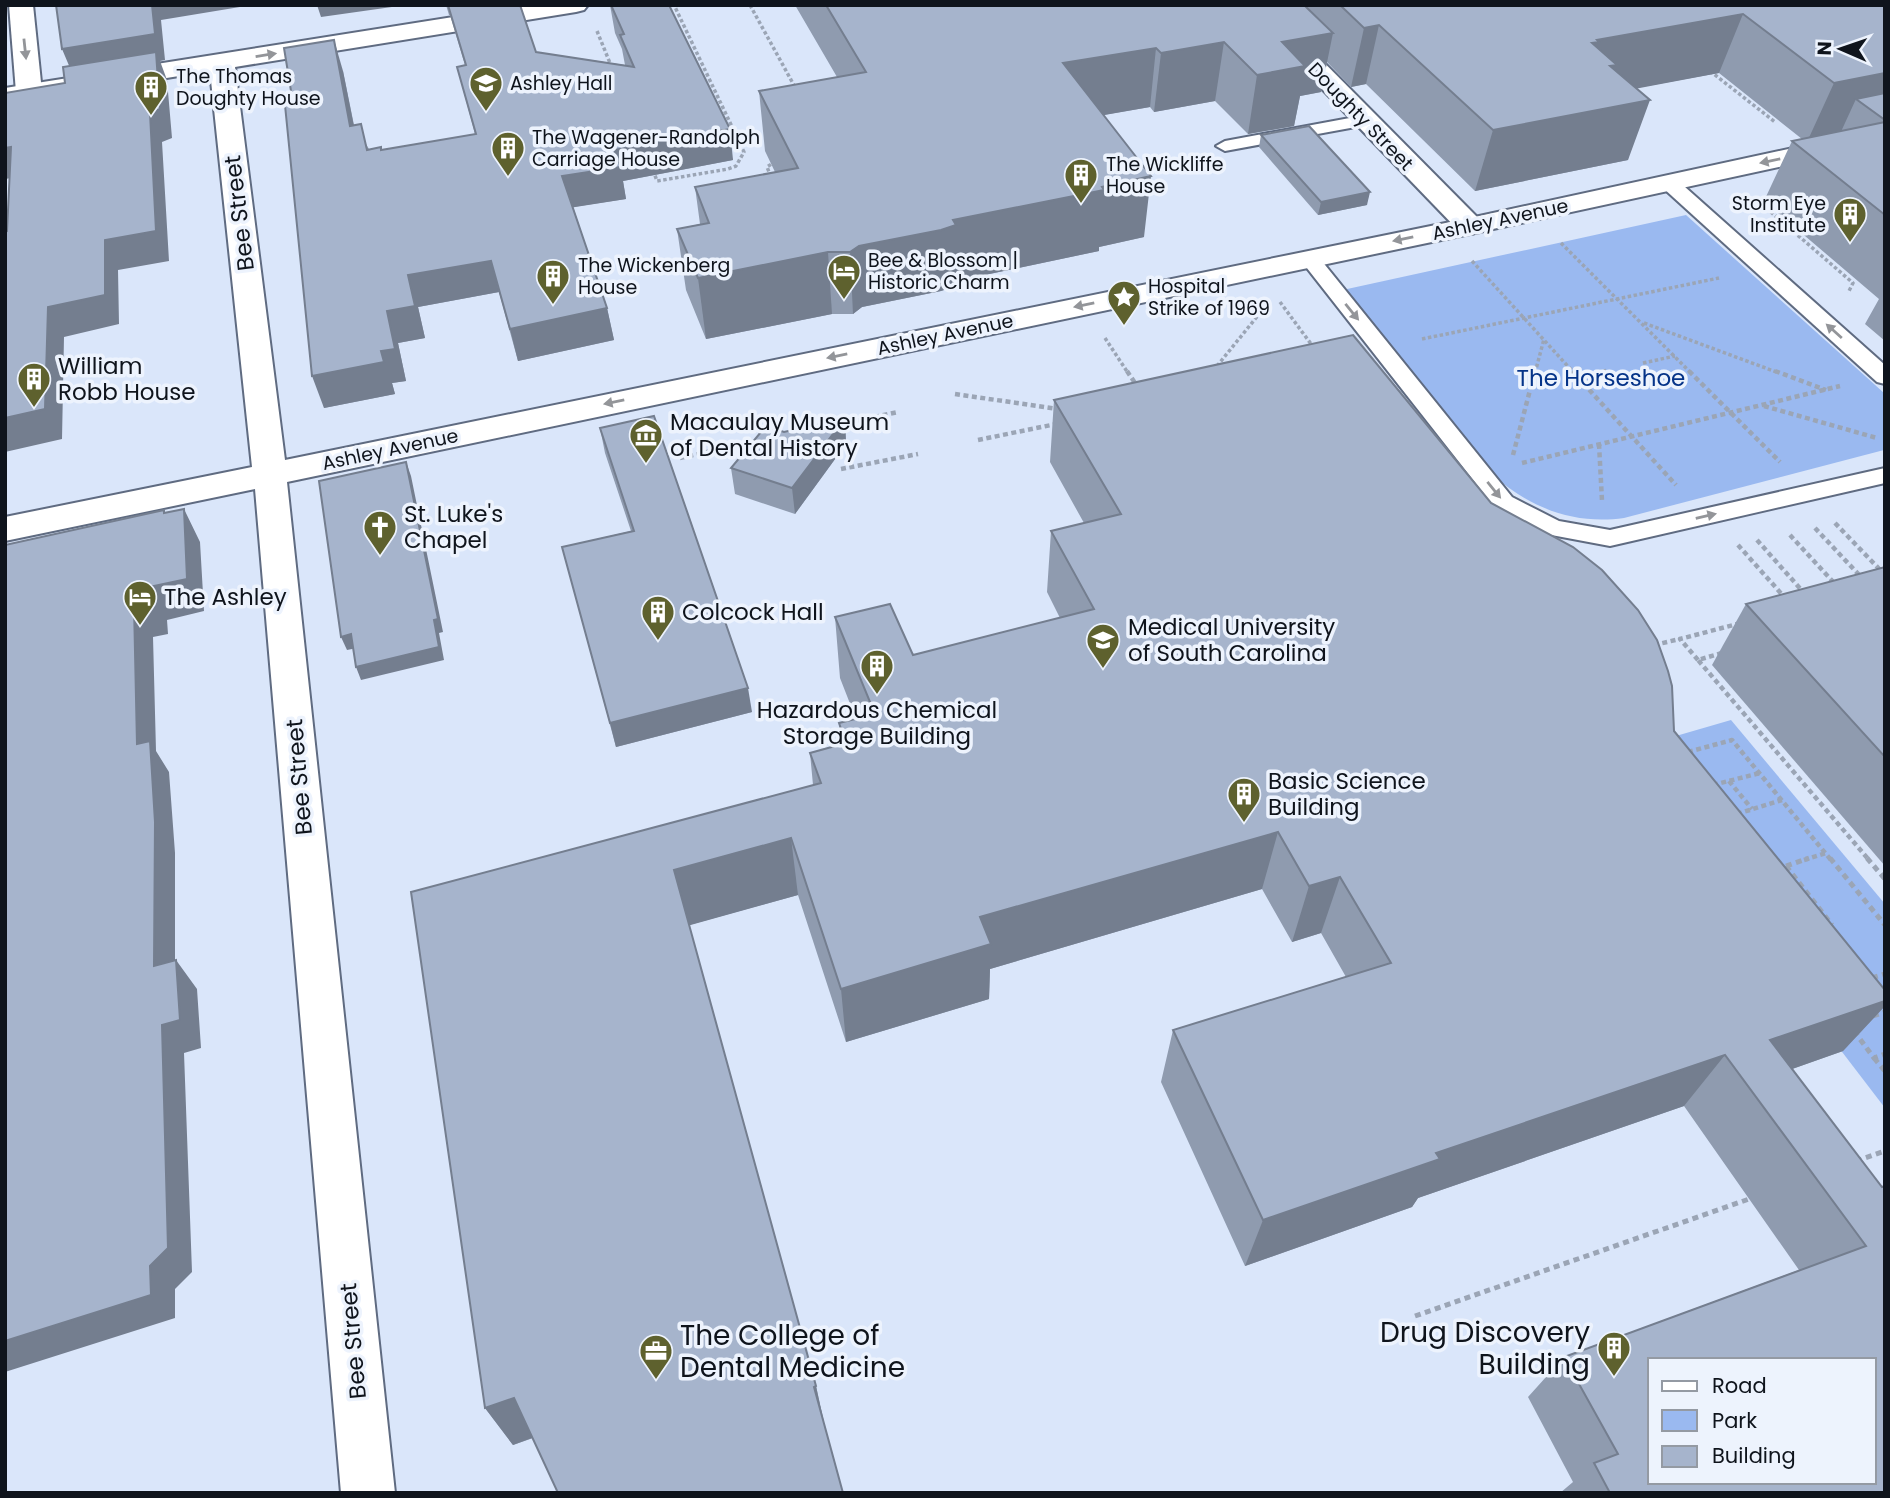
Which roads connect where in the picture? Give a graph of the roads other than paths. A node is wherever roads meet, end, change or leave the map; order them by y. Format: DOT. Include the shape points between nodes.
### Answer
graph roads {
  1 [pos="21,5"];
  2 [pos="576,5"];
  3 [pos="1253,5"];
  4 [pos="222,62"];
  5 [pos="17,94"];
  6 [pos="1361,115"];
  7 [pos="1885,136"];
  8 [pos="1221,141"];
  9 [pos="1669,183"];
  10 [pos="1470,226"];
  11 [pos="1310,259"];
  12 [pos="1884,377"];
  13 [pos="270,474"];
  14 [pos="1885,475"];
  15 [pos="5,530"];
  16 [pos="368,1493"];
  1 -- 5 [label="street, one-way"];
  4 -- 2 [label="street, one-way"];
  3 -- 6 [label="street, Doughty Street"];
  4 -- 5 [label="street"];
  4 -- 13 [label="street, Bee Street"];
  6 -- 8 [label="lane"];
  6 -- 10 [label="street, Doughty Street"];
  7 -- 9 [label="street, Ashley Avenue, one-way"];
  9 -- 10 [label="street, Ashley Avenue"];
  12 -- 9 [label="lane, one-way"];
  10 -- 11 [label="street, Ashley Avenue, one-way"];
  11 -- 13 [label="street, Ashley Avenue, one-way"];
  11 -- 14 [label="lane, one-way" via="1504,503 1554,528 1605,537"];
  13 -- 15 [label="street, Ashley Avenue"];
  13 -- 16 [label="street, Bee Street"];
}
